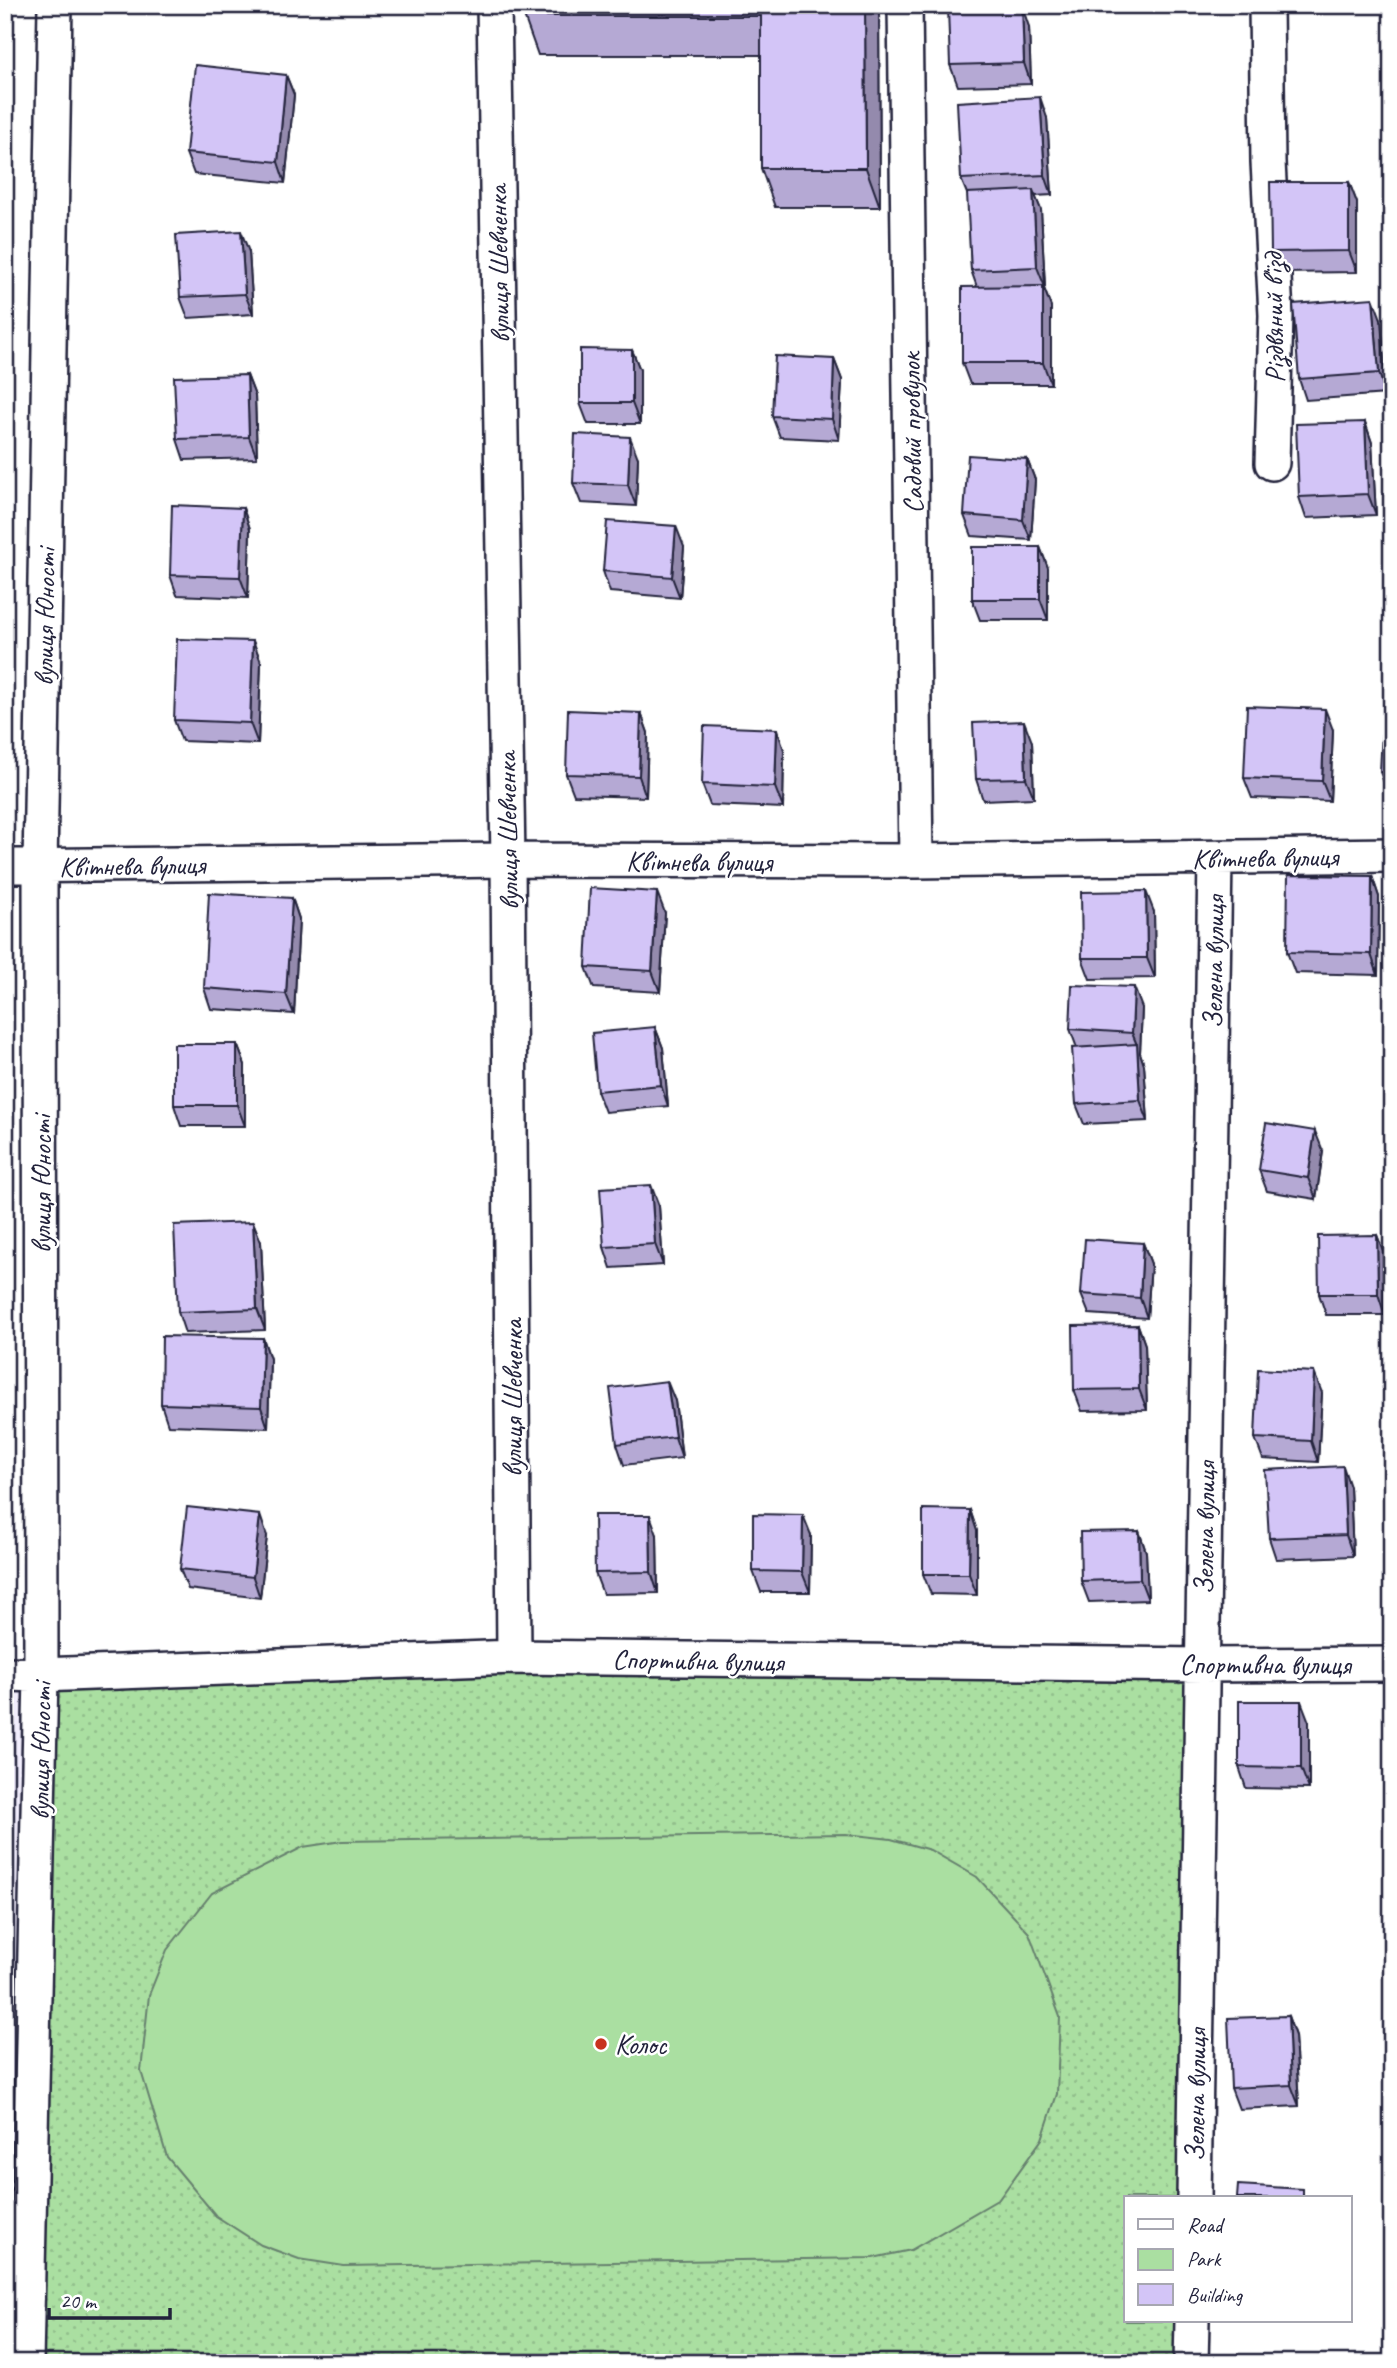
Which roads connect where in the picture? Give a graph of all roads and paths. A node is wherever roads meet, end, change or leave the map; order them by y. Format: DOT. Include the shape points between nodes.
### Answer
graph roads {
  1 [pos="55,5"];
  2 [pos="494,5"];
  3 [pos="905,5"];
  4 [pos="1266,5"];
  5 [pos="1272,463"];
  6 [pos="1392,855"];
  7 [pos="1215,859"];
  8 [pos="508,860"];
  9 [pos="916,861"];
  10 [pos="5,866"];
  11 [pos="40,866"];
  12 [pos="514,1657"];
  13 [pos="1392,1664"];
  14 [pos="1202,1665"];
  15 [pos="5,1674"];
  16 [pos="41,1675"];
  17 [pos="1194,2196"];
  18 [pos="1192,2322"];
  19 [pos="26,2363"];
  20 [pos="1191,2363"];
  1 -- 11 [label="street, вулиця Юності"];
  2 -- 8 [label="street, вулиця Шевченка"];
  3 -- 9 [label="street, Садовий провулок"];
  4 -- 5 [label="street, Різдвяний в'їзд" via="1276,315"];
  6 -- 7 [label="street, Квітнева вулиця"];
  7 -- 9 [label="street, Квітнева вулиця"];
  7 -- 14 [label="street, Зелена вулиця"];
  8 -- 9 [label="street, Квітнева вулиця"];
  8 -- 11 [label="street, Квітнева вулиця"];
  8 -- 12 [label="street, вулиця Шевченка"];
  10 -- 11 [label="street, Квітнева вулиця"];
  11 -- 16 [label="street, вулиця Юності"];
  12 -- 14 [label="street, Спортивна вулиця"];
  12 -- 16 [label="street, Спортивна вулиця"];
  13 -- 14 [label="street, Спортивна вулиця"];
  14 -- 17 [label="street, Зелена вулиця"];
  15 -- 16 [label="street, Спортивна вулиця"];
  16 -- 19 [label="street, вулиця Юності"];
  18 -- 20 [label="street"];
}
